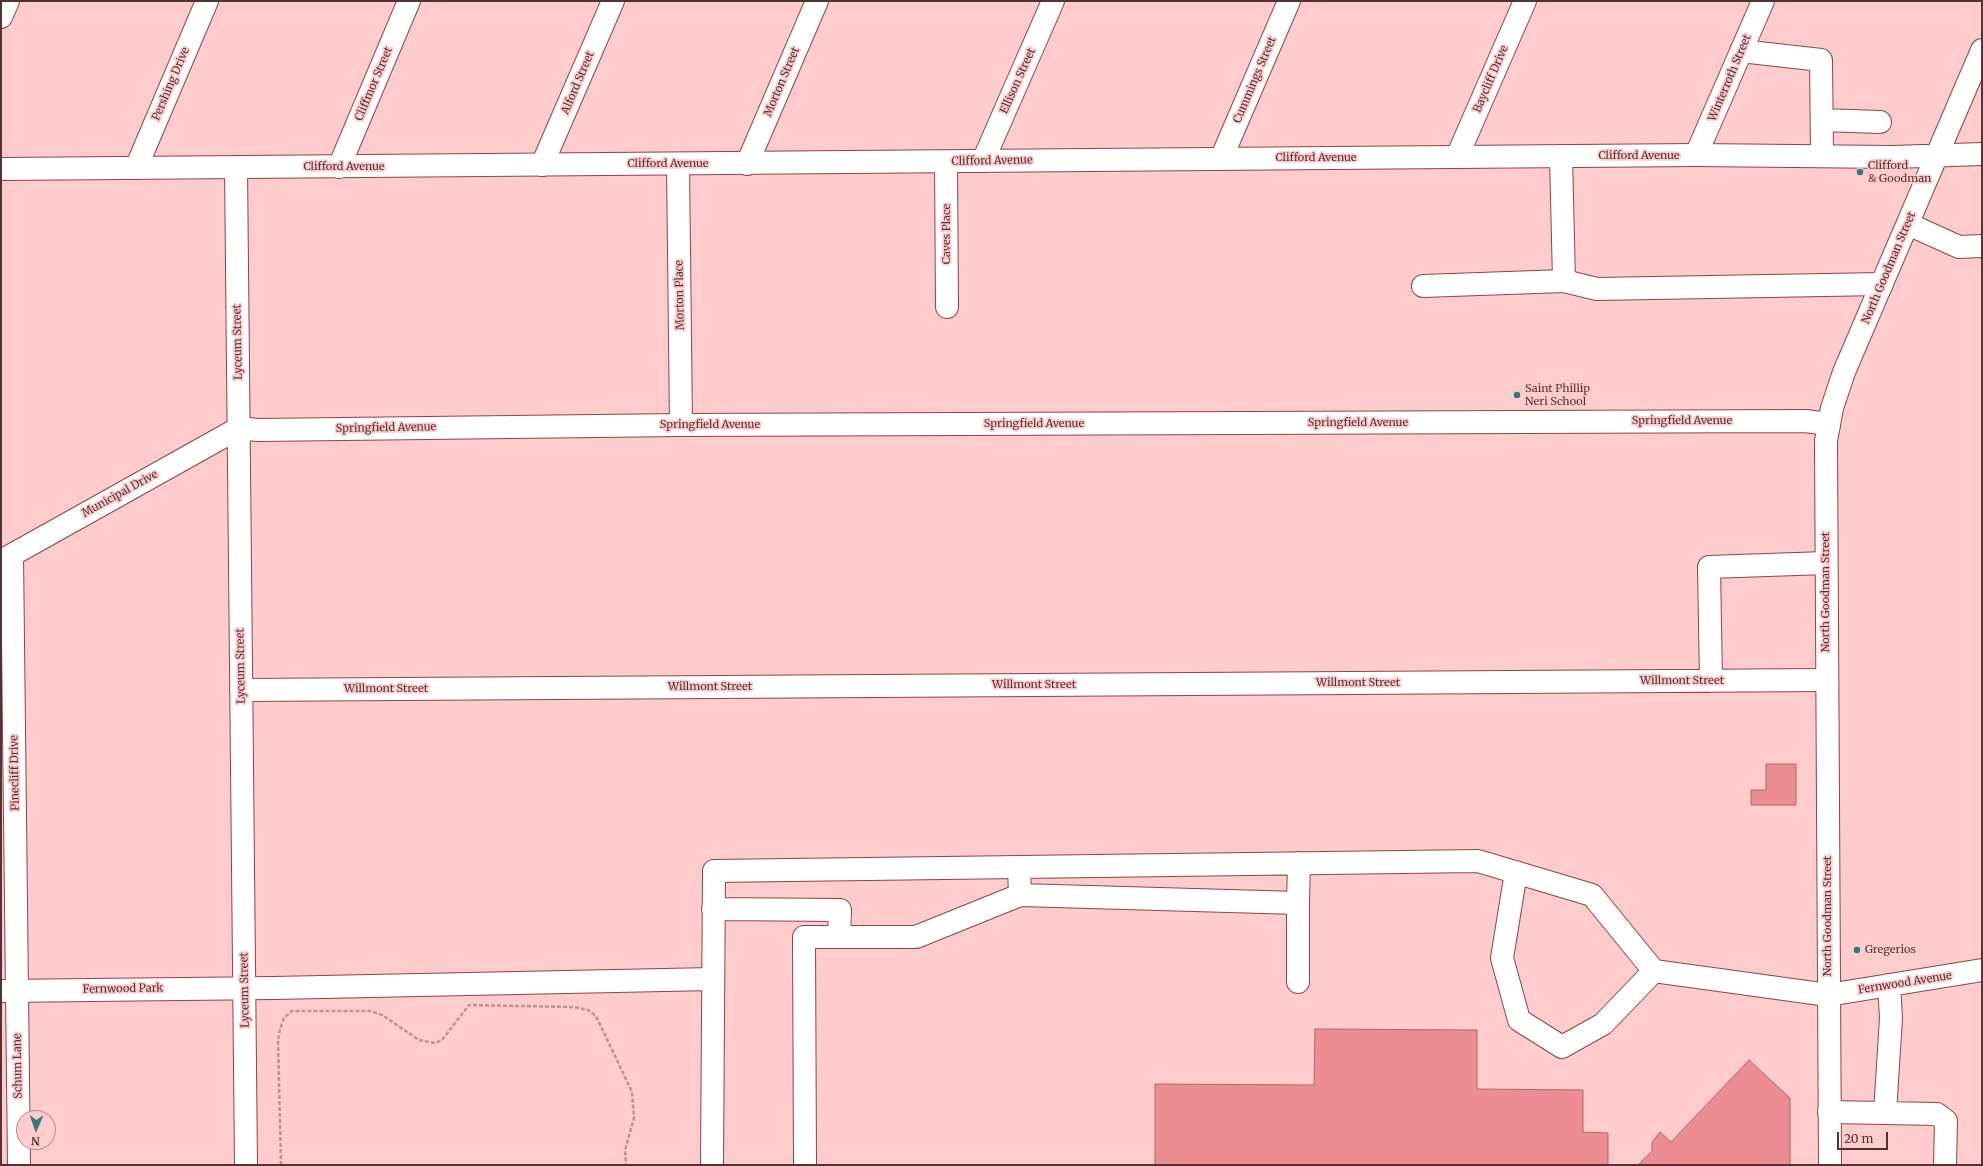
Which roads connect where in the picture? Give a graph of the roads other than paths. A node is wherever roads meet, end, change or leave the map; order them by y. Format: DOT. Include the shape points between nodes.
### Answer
graph roads {
  1 [pos="8,1"];
  2 [pos="207,1"];
  3 [pos="409,1"];
  4 [pos="613,1"];
  5 [pos="817,1"];
  6 [pos="1053,1"];
  7 [pos="1290,1"];
  8 [pos="1524,1"];
  9 [pos="1763,1"];
  10 [pos="1,17"];
  11 [pos="1982,50"];
  12 [pos="1741,51"];
  13 [pos="1822,120"];
  14 [pos="1880,122"];
  15 [pos="1982,154"];
  16 [pos="1696,155"];
  17 [pos="1937,155"];
  18 [pos="1561,156"];
  19 [pos="1822,156"];
  20 [pos="1457,157"];
  21 [pos="1221,159"];
  22 [pos="983,161"];
  23 [pos="946,162"];
  24 [pos="678,164"];
  25 [pos="747,164"];
  26 [pos="542,165"];
  27 [pos="236,167"];
  28 [pos="339,167"];
  29 [pos="136,168"];
  30 [pos="1,169"];
  31 [pos="1908,224"];
  32 [pos="1982,246"];
  33 [pos="1564,281"];
  34 [pos="1882,284"];
  35 [pos="1422,286"];
  36 [pos="947,307"];
  37 [pos="1829,424"];
  38 [pos="681,425"];
  39 [pos="239,428"];
  40 [pos="6,558"];
  41 [pos="1826,563"];
  42 [pos="1827,680"];
  43 [pos="1711,681"];
  44 [pos="241,690"];
  45 [pos="1299,863"];
  46 [pos="1019,867"];
  47 [pos="1516,872"];
  48 [pos="1020,895"];
  49 [pos="1298,903"];
  50 [pos="713,909"];
  51 [pos="839,937"];
  52 [pos="1982,970"];
  53 [pos="1654,971"];
  54 [pos="713,979"];
  55 [pos="1298,982"];
  56 [pos="1889,985"];
  57 [pos="245,988"];
  58 [pos="9,991"];
  59 [pos="1828,995"];
  60 [pos="1829,1112"];
  61 [pos="1885,1113"];
  62 [pos="19,1165"];
  63 [pos="246,1165"];
  64 [pos="712,1165"];
  65 [pos="805,1165"];
  66 [pos="1830,1165"];
  67 [pos="1945,1165"];
  1 -- 10 [label="street"];
  2 -- 29 [label="street, Pershing Drive"];
  3 -- 28 [label="street, Cliffmor Street"];
  4 -- 26 [label="street, Alford Street"];
  5 -- 25 [label="street, Morton Street"];
  6 -- 22 [label="street, Ellison Street"];
  7 -- 21 [label="street, Cummings Street"];
  8 -- 20 [label="street, Baycliff Drive"];
  9 -- 12 [label="street, Winterroth Street"];
  11 -- 17 [label="street, North Goodman Street"];
  12 -- 13 [label="street" via="1821,60"];
  12 -- 16 [label="street, Winterroth Street"];
  13 -- 14 [label="street"];
  13 -- 19 [label="street"];
  15 -- 17 [label="street, Clifford Avenue"];
  16 -- 18 [label="street, Clifford Avenue"];
  16 -- 19 [label="street, Clifford Avenue"];
  17 -- 19 [label="street, Clifford Avenue"];
  17 -- 31 [label="street, North Goodman Street"];
  18 -- 20 [label="street, Clifford Avenue"];
  18 -- 33 [label="street"];
  20 -- 21 [label="street, Clifford Avenue"];
  21 -- 22 [label="street, Clifford Avenue"];
  22 -- 23 [label="street, Clifford Avenue"];
  23 -- 25 [label="street, Clifford Avenue"];
  23 -- 36 [label="street, Caves Place"];
  24 -- 25 [label="street, Clifford Avenue"];
  24 -- 26 [label="street, Clifford Avenue"];
  24 -- 38 [label="street, Morton Place"];
  26 -- 28 [label="street, Clifford Avenue"];
  27 -- 28 [label="street, Clifford Avenue"];
  27 -- 29 [label="street, Clifford Avenue"];
  27 -- 39 [label="street, Lyceum Street"];
  29 -- 30 [label="street, Clifford Avenue"];
  31 -- 32 [label="street" via="1959,247"];
  31 -- 34 [label="street, North Goodman Street"];
  33 -- 34 [label="street" via="1598,289"];
  33 -- 35 [label="street"];
  34 -- 37 [label="street, North Goodman Street" via="1842,379"];
  37 -- 38 [label="street, Springfield Avenue" via="1797,421"];
  37 -- 41 [label="street, North Goodman Street" via="1825,461"];
  38 -- 39 [label="street, Springfield Avenue" via="258,430"];
  39 -- 40 [label="street, Municipal Drive"];
  39 -- 44 [label="street, Lyceum Street"];
  40 -- 58 [label="street, Pinecliff Drive"];
  41 -- 42 [label="street, North Goodman Street"];
  41 -- 43 [label="street" via="1709,566"];
  42 -- 43 [label="street, Willmont Street"];
  42 -- 59 [label="street, North Goodman Street"];
  43 -- 44 [label="street, Willmont Street"];
  44 -- 57 [label="street, Lyceum Street"];
  45 -- 46 [label="street"];
  45 -- 47 [label="street" via="1478,861"];
  45 -- 49 [label="street"];
  46 -- 48 [label="street"];
  46 -- 50 [label="street" via="714,871"];
  47 -- 53 [label="street" via="1592,895"];
  47 -- 53 [label="street" via="1502,958 1519,1020 1562,1047 1603,1024"];
  48 -- 49 [label="street"];
  48 -- 51 [label="street" via="916,937"];
  49 -- 55 [label="street"];
  50 -- 51 [label="street" via="840,910"];
  50 -- 54 [label="street"];
  51 -- 65 [label="street" via="804,937"];
  52 -- 56 [label="street, Fernwood Avenue"];
  53 -- 59 [label="street, Fernwood Avenue"];
  54 -- 57 [label="street, Fernwood Park"];
  54 -- 64 [label="street"];
  56 -- 59 [label="street, Fernwood Avenue"];
  56 -- 61 [label="street" via="1890,1018"];
  57 -- 58 [label="street, Fernwood Park"];
  57 -- 63 [label="street, Lyceum Street"];
  58 -- 62 [label="street, Schum Lane"];
  59 -- 60 [label="street, North Goodman Street"];
  60 -- 61 [label="street"];
  60 -- 66 [label="street, North Goodman Street"];
  61 -- 67 [label="street" via="1937,1114 1946,1122"];
}
